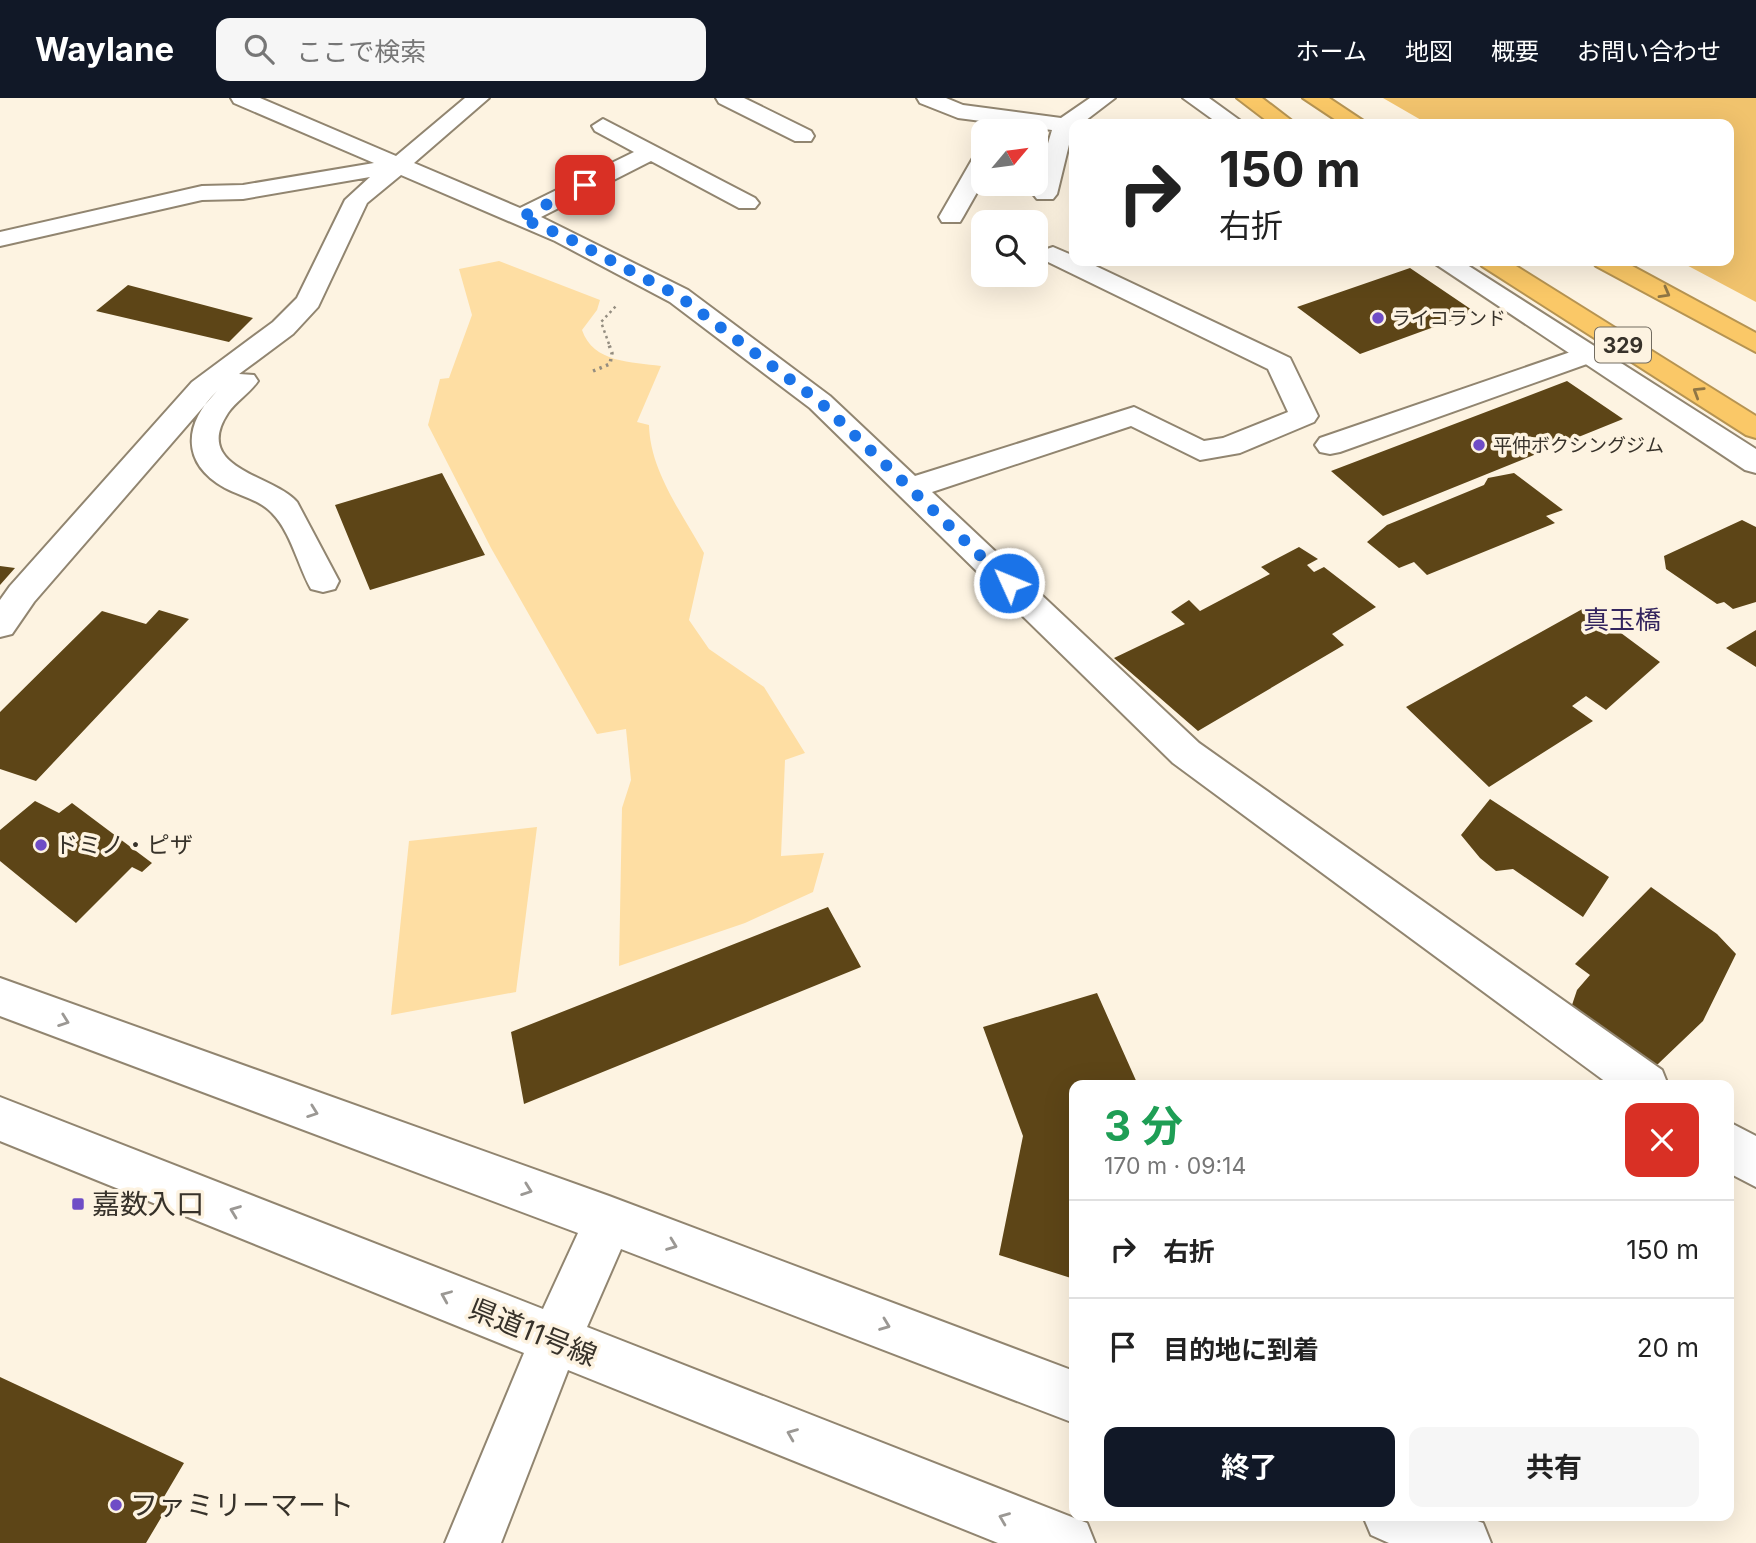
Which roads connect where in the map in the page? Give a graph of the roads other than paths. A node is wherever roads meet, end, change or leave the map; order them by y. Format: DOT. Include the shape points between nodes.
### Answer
graph roads {
  1 [pos="242,98"];
  2 [pos="478,98"];
  3 [pos="727,98"];
  4 [pos="928,98"];
  5 [pos="1104,98"];
  6 [pos="1194,98"];
  7 [pos="1248,98"];
  8 [pos="1314,98"];
  9 [pos="985,119"];
  10 [pos="1074,119"];
  11 [pos="1226,119"];
  12 [pos="1278,119"];
  13 [pos="1349,119"];
  14 [pos="1069,122"];
  15 [pos="1048,125"];
  16 [pos="1065,125"];
  17 [pos="603,127"];
  18 [pos="803,136"];
  19 [pos="649,153"];
  20 [pos="397,165"];
  21 [pos="971,181"];
  22 [pos="1048,184"];
  23 [pos="747,203"];
  24 [pos="951,217"];
  25 [pos="520,218"];
  26 [pos="0,239"];
  27 [pos="1053,255"];
  28 [pos="1069,263"];
  29 [pos="1076,266"];
  30 [pos="1452,266"];
  31 [pos="1499,266"];
  32 [pos="1614,266"];
  33 [pos="262,343"];
  34 [pos="1756,344"];
  35 [pos="1588,354"];
  36 [pos="1756,429"];
  37 [pos="1330,445"];
  38 [pos="1756,463"];
  39 [pos="911,488"];
  40 [pos="323,581"];
  41 [pos="0,625"];
  42 [pos="0,997"];
  43 [pos="1639,1080"];
  44 [pos="0,1119"];
  45 [pos="1734,1149"];
  46 [pos="1756,1164"];
  47 [pos="609,1220"];
  48 [pos="554,1342"];
  49 [pos="1069,1395"];
  50 [pos="1404,1521"];
  51 [pos="473,1543"];
  52 [pos="1067,1543"];
  53 [pos="1463,1543"];
  1 -- 20 [label="street"];
  2 -- 20 [label="street"];
  3 -- 18 [label="street"];
  4 -- 9 [label="street"];
  5 -- 10 [label="street"];
  6 -- 11 [label="street"];
  7 -- 12 [label="highway"];
  8 -- 13 [label="highway"];
  14 -- 16 [label="street"];
  15 -- 16 [label="street"];
  16 -- 22 [label="street"];
  17 -- 19 [label="street"];
  19 -- 23 [label="street"];
  19 -- 25 [label="street"];
  20 -- 25 [label="street"];
  20 -- 26 [label="street" via="243,192 202,192"];
  20 -- 33 [label="street" via="357,200 309,301"];
  21 -- 24 [label="street"];
  25 -- 39 [label="street" via="679,296 820,402"];
  27 -- 28 [label="street"];
  29 -- 39 [label="street" via="1280,364 1304,416 1229,446 1200,451 1135,416"];
  30 -- 35 [label="street"];
  36 -- 31 [label="highway, 329, one-way"];
  32 -- 34 [label="highway, one-way"];
  33 -- 40 [label="street" via="286,352 242,382 215,408 203,434 207,453 224,473 284,506"];
  33 -- 41 [label="street" via="202,388"];
  35 -- 37 [label="street"];
  35 -- 38 [label="street"];
  39 -- 43 [label="street" via="1186,752"];
  42 -- 47 [label="street, one-way"];
  48 -- 44 [label="street, 県道11号線, one-way"];
  45 -- 46 [label="street"];
  47 -- 48 [label="street"];
  47 -- 49 [label="street, one-way"];
  48 -- 51 [label="street"];
  52 -- 48 [label="street, 県道11号線, one-way"];
  50 -- 53 [label="street"];
}
